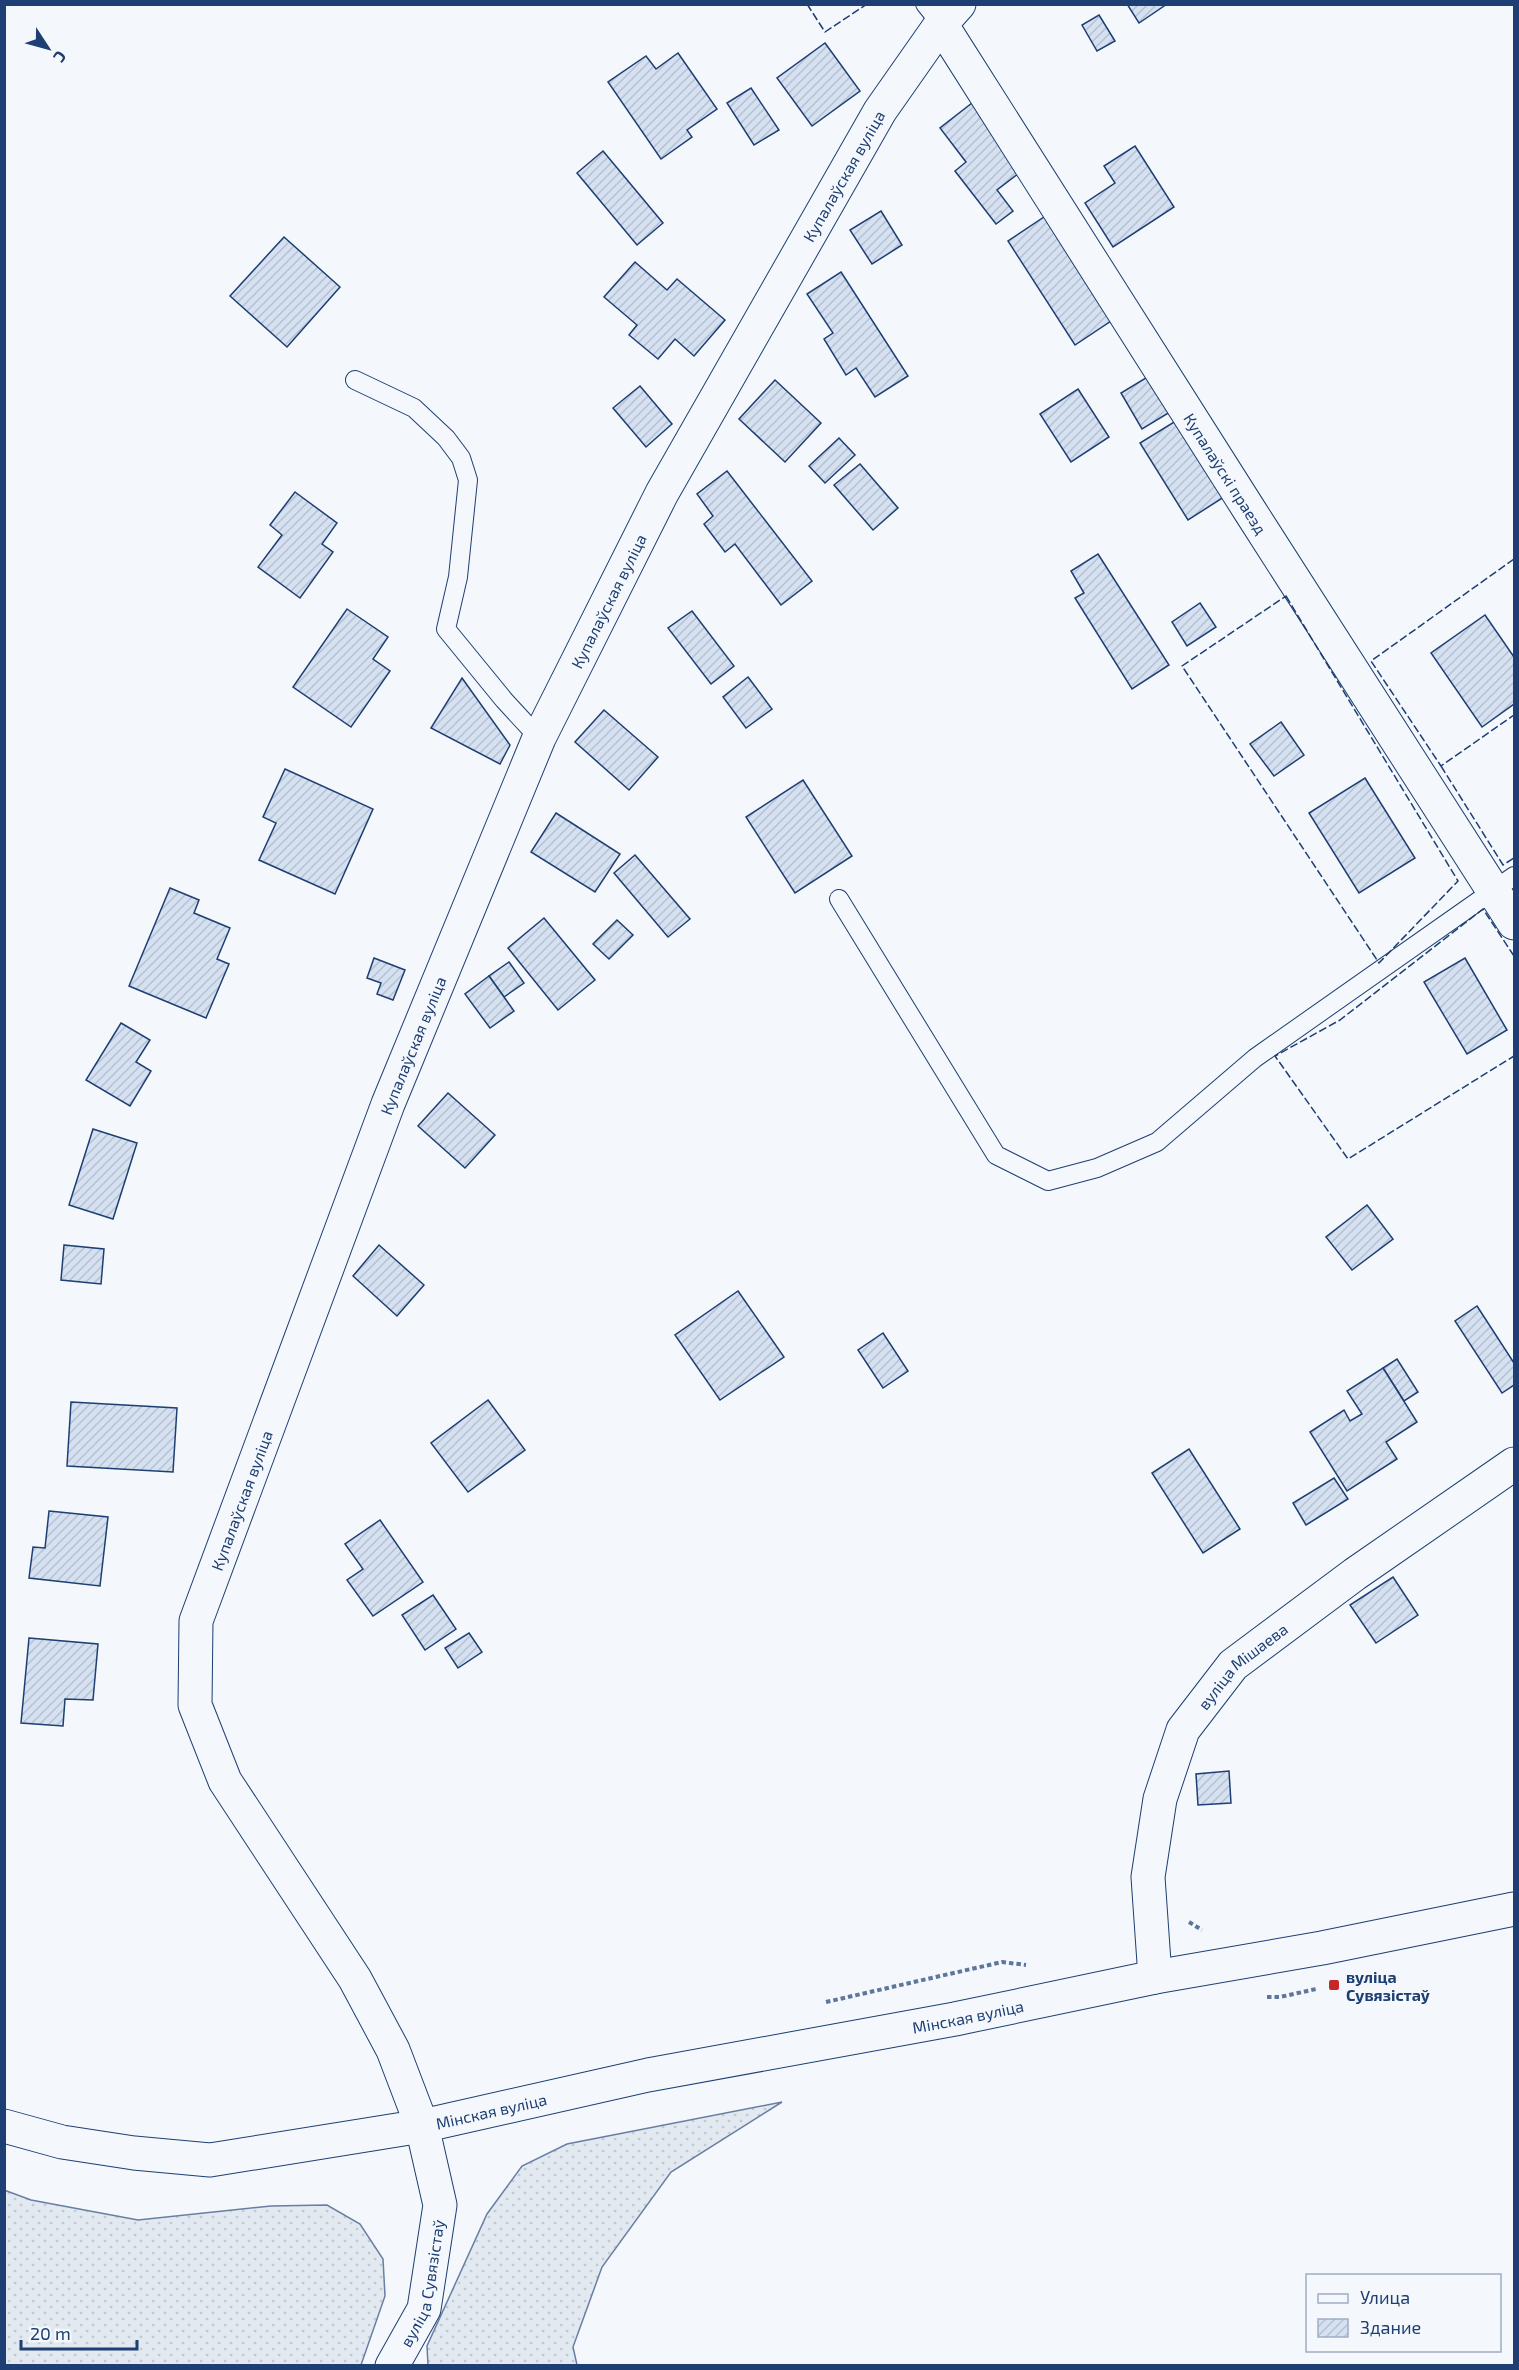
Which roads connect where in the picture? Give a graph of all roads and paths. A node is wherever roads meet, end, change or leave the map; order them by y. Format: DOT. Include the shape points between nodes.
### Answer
graph roads {
  1 [pos="942,11"];
  2 [pos="355,380"];
  3 [pos="539,738"];
  4 [pos="1504,883"];
  5 [pos="839,899"];
  6 [pos="1515,923"];
  7 [pos="1515,1464"];
  8 [pos="1150,1907"];
  9 [pos="1515,1909"];
  10 [pos="1209,1930"];
  11 [pos="1155,1977"];
  12 [pos="4,2126"];
  13 [pos="422,2126"];
  14 [pos="392,2366"];
  1 -- 3 [label="street, Купалаўская вуліца" via="880,111 662,493"];
  1 -- 4 [label="street, Купалаўскі праезд" via="1250,511"];
  2 -- 3 [label="lane" via="414,408 461,458 468,480 458,577 446,629"];
  3 -- 13 [label="street, Купалаўская вуліца" via="388,1104 196,1621 195,1705 225,1781 355,1979 393,2050"];
  4 -- 5 [label="lane" via="1255,1058 1157,1142 1097,1168 1048,1181 996,1155"];
  4 -- 6 [label="street, Купалаўскі праезд"];
  7 -- 8 [label="street, вуліца Мішаева" via="1355,1574 1233,1665 1182,1730 1160,1799 1148,1877"];
  8 -- 10 [label="path" via="1180,1901 1184,1918 1199,1930"];
  8 -- 11 [label="street, вуліца Мішаева"];
  9 -- 11 [label="street, Мінская вуліца"];
  11 -- 13 [label="street, Мінская вуліца" via="955,2019 648,2075"];
  12 -- 13 [label="street, Мінская вуліца" via="62,2142 210,2160"];
  13 -- 14 [label="street, вуліца Сувязістаў" via="440,2205 424,2309"];
}
